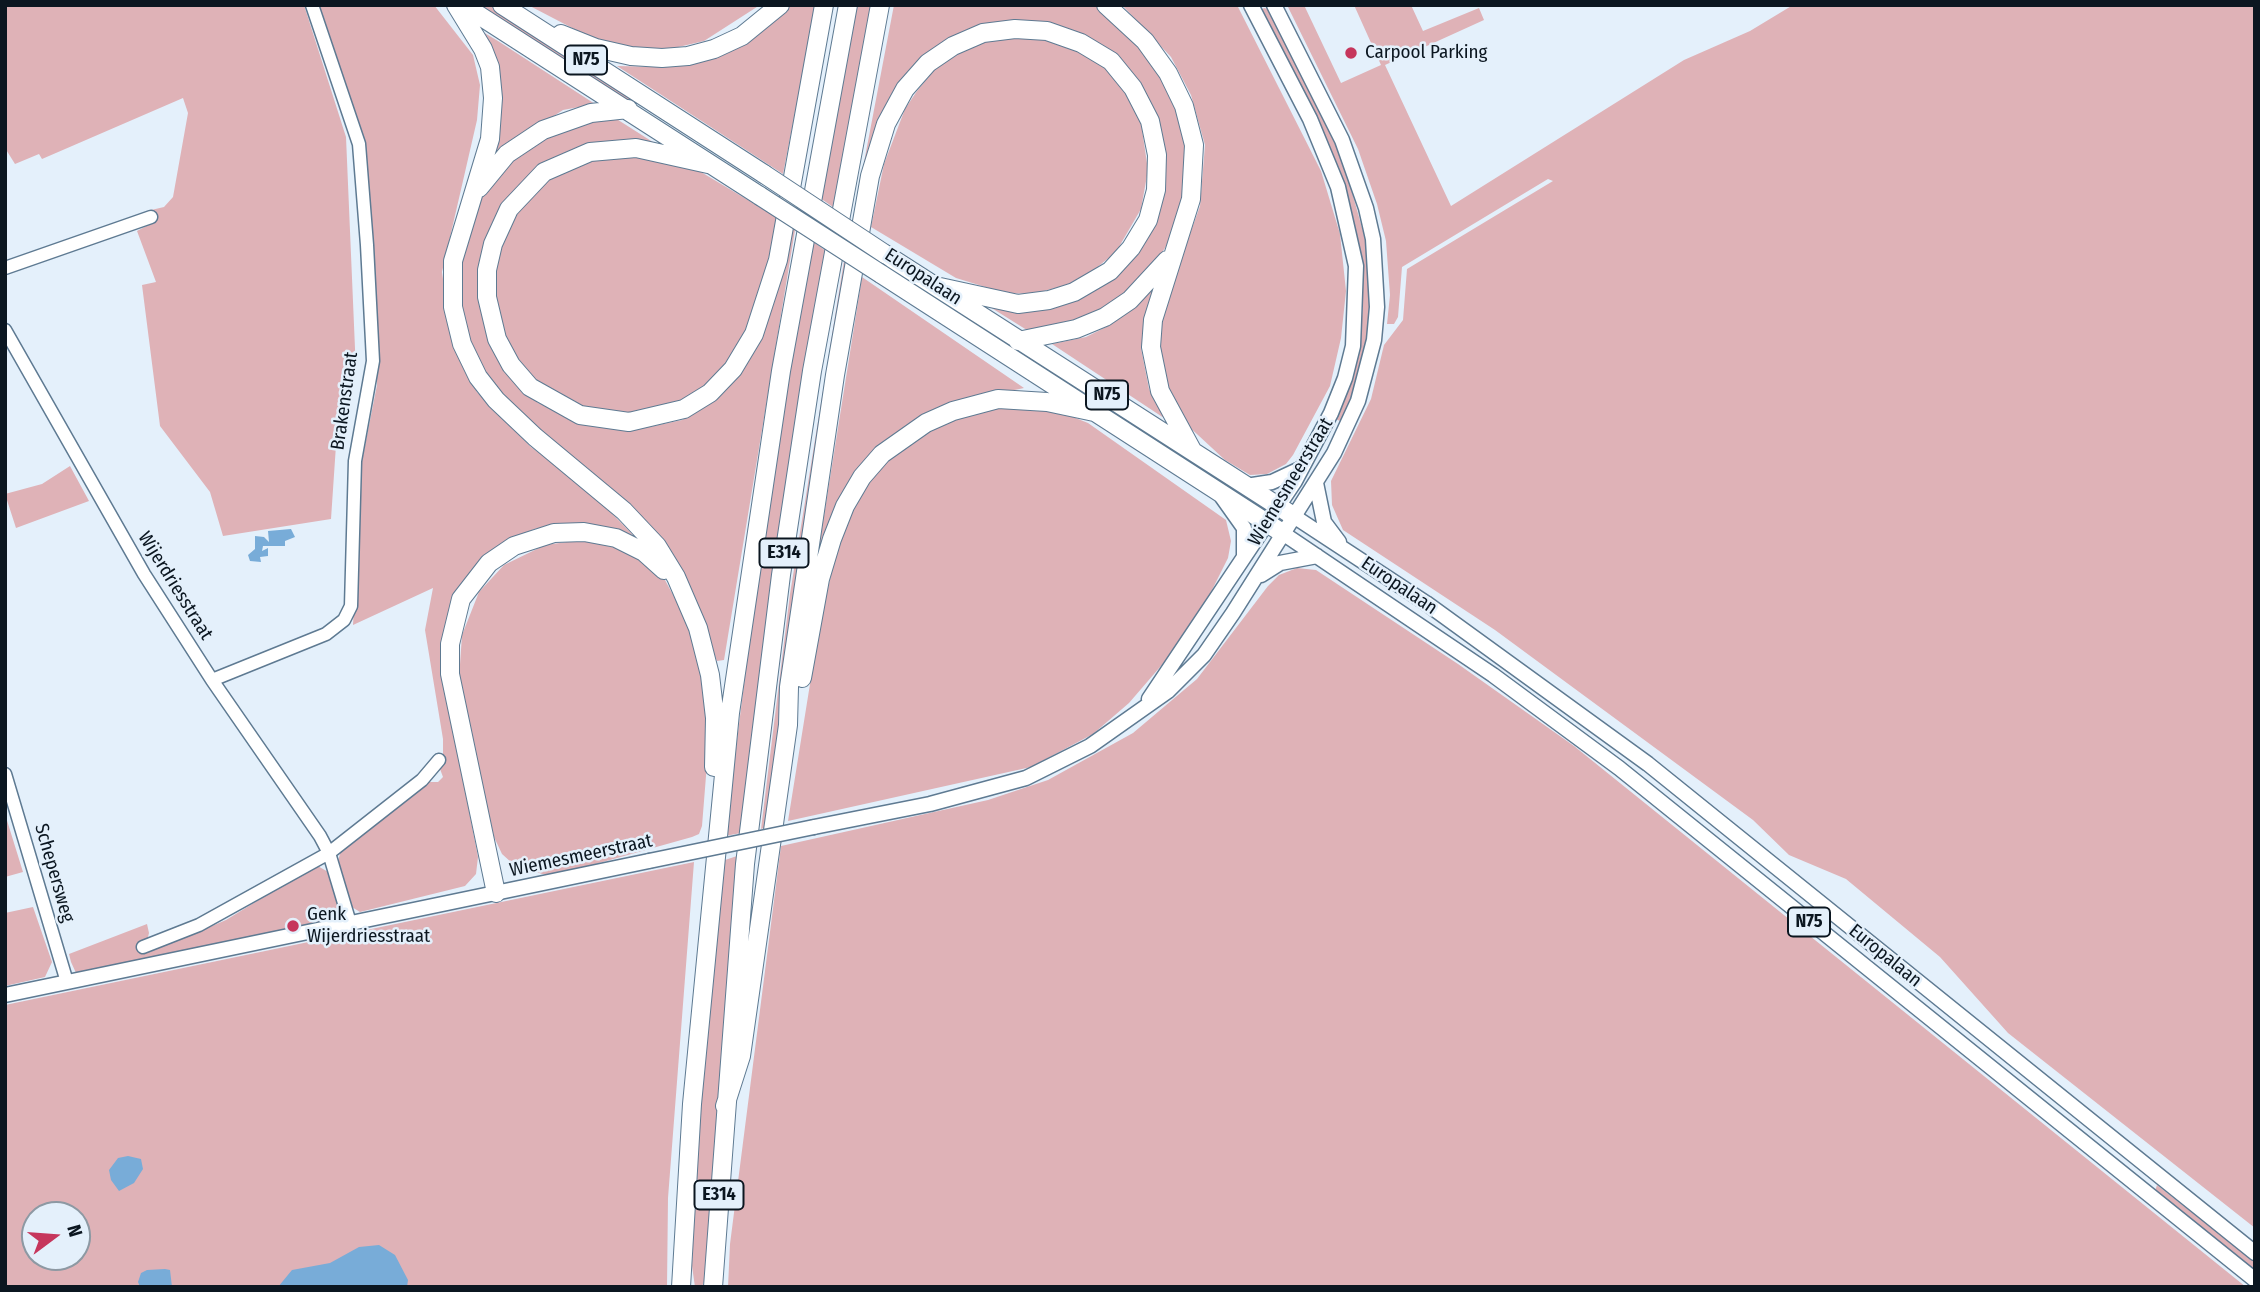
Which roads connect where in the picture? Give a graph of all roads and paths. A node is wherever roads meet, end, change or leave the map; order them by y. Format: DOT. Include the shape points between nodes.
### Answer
graph roads {
  1 [pos="312,5"];
  2 [pos="456,5"];
  3 [pos="463,5"];
  4 [pos="502,5"];
  5 [pos="509,5"];
  6 [pos="780,5"];
  7 [pos="824,5"];
  8 [pos="848,5"];
  9 [pos="880,5"];
  10 [pos="1106,5"];
  11 [pos="1251,5"];
  12 [pos="1274,5"];
  13 [pos="622,108"];
  14 [pos="670,115"];
  15 [pos="708,164"];
  16 [pos="471,199"];
  17 [pos="151,217"];
  18 [pos="1178,246"];
  19 [pos="5,268"];
  20 [pos="940,287"];
  21 [pos="5,330"];
  22 [pos="970,332"];
  23 [pos="1021,341"];
  24 [pos="1094,412"];
  25 [pos="1192,450"];
  26 [pos="1301,468"];
  27 [pos="1317,483"];
  28 [pos="1246,486"];
  29 [pos="1217,492"];
  30 [pos="1278,507"];
  31 [pos="1294,517"];
  32 [pos="1267,523"];
  33 [pos="1284,534"];
  34 [pos="1345,550"];
  35 [pos="1317,556"];
  36 [pos="1244,559"];
  37 [pos="1257,577"];
  38 [pos="682,591"];
  39 [pos="212,680"];
  40 [pos="1144,705"];
  41 [pos="788,725"];
  42 [pos="439,760"];
  43 [pos="5,774"];
  44 [pos="717,830"];
  45 [pos="329,853"];
  46 [pos="496,893"];
  47 [pos="350,923"];
  48 [pos="143,947"];
  49 [pos="67,982"];
  50 [pos="5,995"];
  51 [pos="725,1106"];
  52 [pos="2255,1253"];
  53 [pos="2255,1280"];
  54 [pos="681,1287"];
  55 [pos="713,1287"];
  1 -- 39 [label="street, Brakenstraat" via="359,144 367,258 373,361 355,461 351,606 344,620 326,634"];
  2 -- 16 [label="highway" via="483,49 493,83 490,139"];
  3 -- 13 [label="highway, Europalaan / N75"];
  4 -- 14 [label="highway, Europalaan / N75"];
  5 -- 6 [label="highway" via="596,48 662,58 714,49 741,36"];
  7 -- 15 [label="highway" via="778,260 754,334 733,369 710,393 684,409 629,422 580,415 530,387 497,339 487,297 491,251 509,209 544,172 590,152 636,148"];
  8 -- 44 [label="highway, E314" via="781,371"];
  9 -- 51 [label="highway, E314" via="812,371 781,575 746,864"];
  10 -- 18 [label="highway" via="1158,57 1184,106 1195,164"];
  11 -- 26 [label="main road, Wiemesmeerstraat" via="1325,154 1348,221 1356,266 1353,346 1345,378"];
  12 -- 27 [label="main road, Wiemesmeerstraat" via="1355,172 1377,274 1368,370 1346,430"];
  13 -- 14 [label="highway"];
  13 -- 15 [label="highway, Europalaan / N75"];
  13 -- 16 [label="highway" via="568,119 528,139 495,167"];
  14 -- 20 [label="highway, Europalaan / N75, bridge"];
  15 -- 22 [label="highway, Europalaan / N75, bridge"];
  16 -- 38 [label="highway" via="458,240 452,285 458,332 472,366 514,419 601,490 645,533"];
  17 -- 19 [label="street"];
  18 -- 23 [label="highway" via="1150,281 1105,317 1063,333"];
  18 -- 25 [label="highway" via="1153,320 1151,347 1160,391"];
  20 -- 23 [label="highway, Europalaan / N75"];
  20 -- 41 [label="highway" via="1018,304 1049,300 1074,292 1110,271 1131,248 1148,220 1156,190 1157,155 1150,121 1133,88 1111,61 1081,43 1047,31 983,33 928,64 905,89 886,124 870,176 835,375 789,687"];
  21 -- 39 [label="street, Wijerdriesstraat" via="120,534"];
  22 -- 23 [label="highway"];
  22 -- 24 [label="highway, Europalaan / N75"];
  23 -- 25 [label="highway, Europalaan / N75"];
  24 -- 29 [label="highway, Europalaan / N75"];
  24 -- 41 [label="highway" via="1047,402 998,399 926,423 883,454 862,477 832,539"];
  25 -- 28 [label="highway, Europalaan / N75"];
  26 -- 28 [label="main road" via="1272,482"];
  26 -- 30 [label="main road, Wiemesmeerstraat"];
  27 -- 31 [label="main road, Wiemesmeerstraat"];
  27 -- 34 [label="main road" via="1324,522"];
  28 -- 30 [label="highway, Europalaan / N75"];
  29 -- 32 [label="highway, Europalaan / N75"];
  29 -- 36 [label="main road" via="1244,528"];
  30 -- 31 [label="highway, Europalaan / N75"];
  30 -- 32 [label="main road, Wiemesmeerstraat"];
  31 -- 33 [label="main road, Wiemesmeerstraat"];
  31 -- 34 [label="main road, Europalaan / N75"];
  32 -- 33 [label="highway, Europalaan / N75"];
  32 -- 36 [label="main road, Wiemesmeerstraat"];
  33 -- 35 [label="main road, Europalaan / N75"];
  33 -- 37 [label="main road, Wiemesmeerstraat"];
  34 -- 52 [label="main road, Europalaan / N75" via="1648,764"];
  35 -- 37 [label="main road" via="1280,563"];
  35 -- 53 [label="main road, Europalaan / N75" via="1493,675 1629,776"];
  36 -- 40 [label="main road, Wiemesmeerstraat"];
  37 -- 40 [label="main road, Wiemesmeerstraat" via="1203,654 1168,691"];
  38 -- 44 [label="highway" via="713,688"];
  38 -- 46 [label="highway" via="635,547 606,535 568,531 514,546 489,563 461,599 450,644 450,674"];
  39 -- 45 [label="street, Wijerdriesstraat"];
  40 -- 46 [label="main road, Wiemesmeerstraat, bridge" via="1090,746 1026,778 930,804"];
  41 -- 51 [label="highway" via="741,1056"];
  42 -- 45 [label="street" via="434,775"];
  43 -- 49 [label="street, Schepersweg"];
  44 -- 54 [label="highway, E314"];
  45 -- 47 [label="street, Wijerdriesstraat"];
  45 -- 48 [label="street" via="191,929 155,936"];
  46 -- 47 [label="main road, Wiemesmeerstraat"];
  47 -- 49 [label="main road, Wiemesmeerstraat"];
  49 -- 50 [label="main road, Wiemesmeerstraat"];
  51 -- 55 [label="highway, E314"];
}
